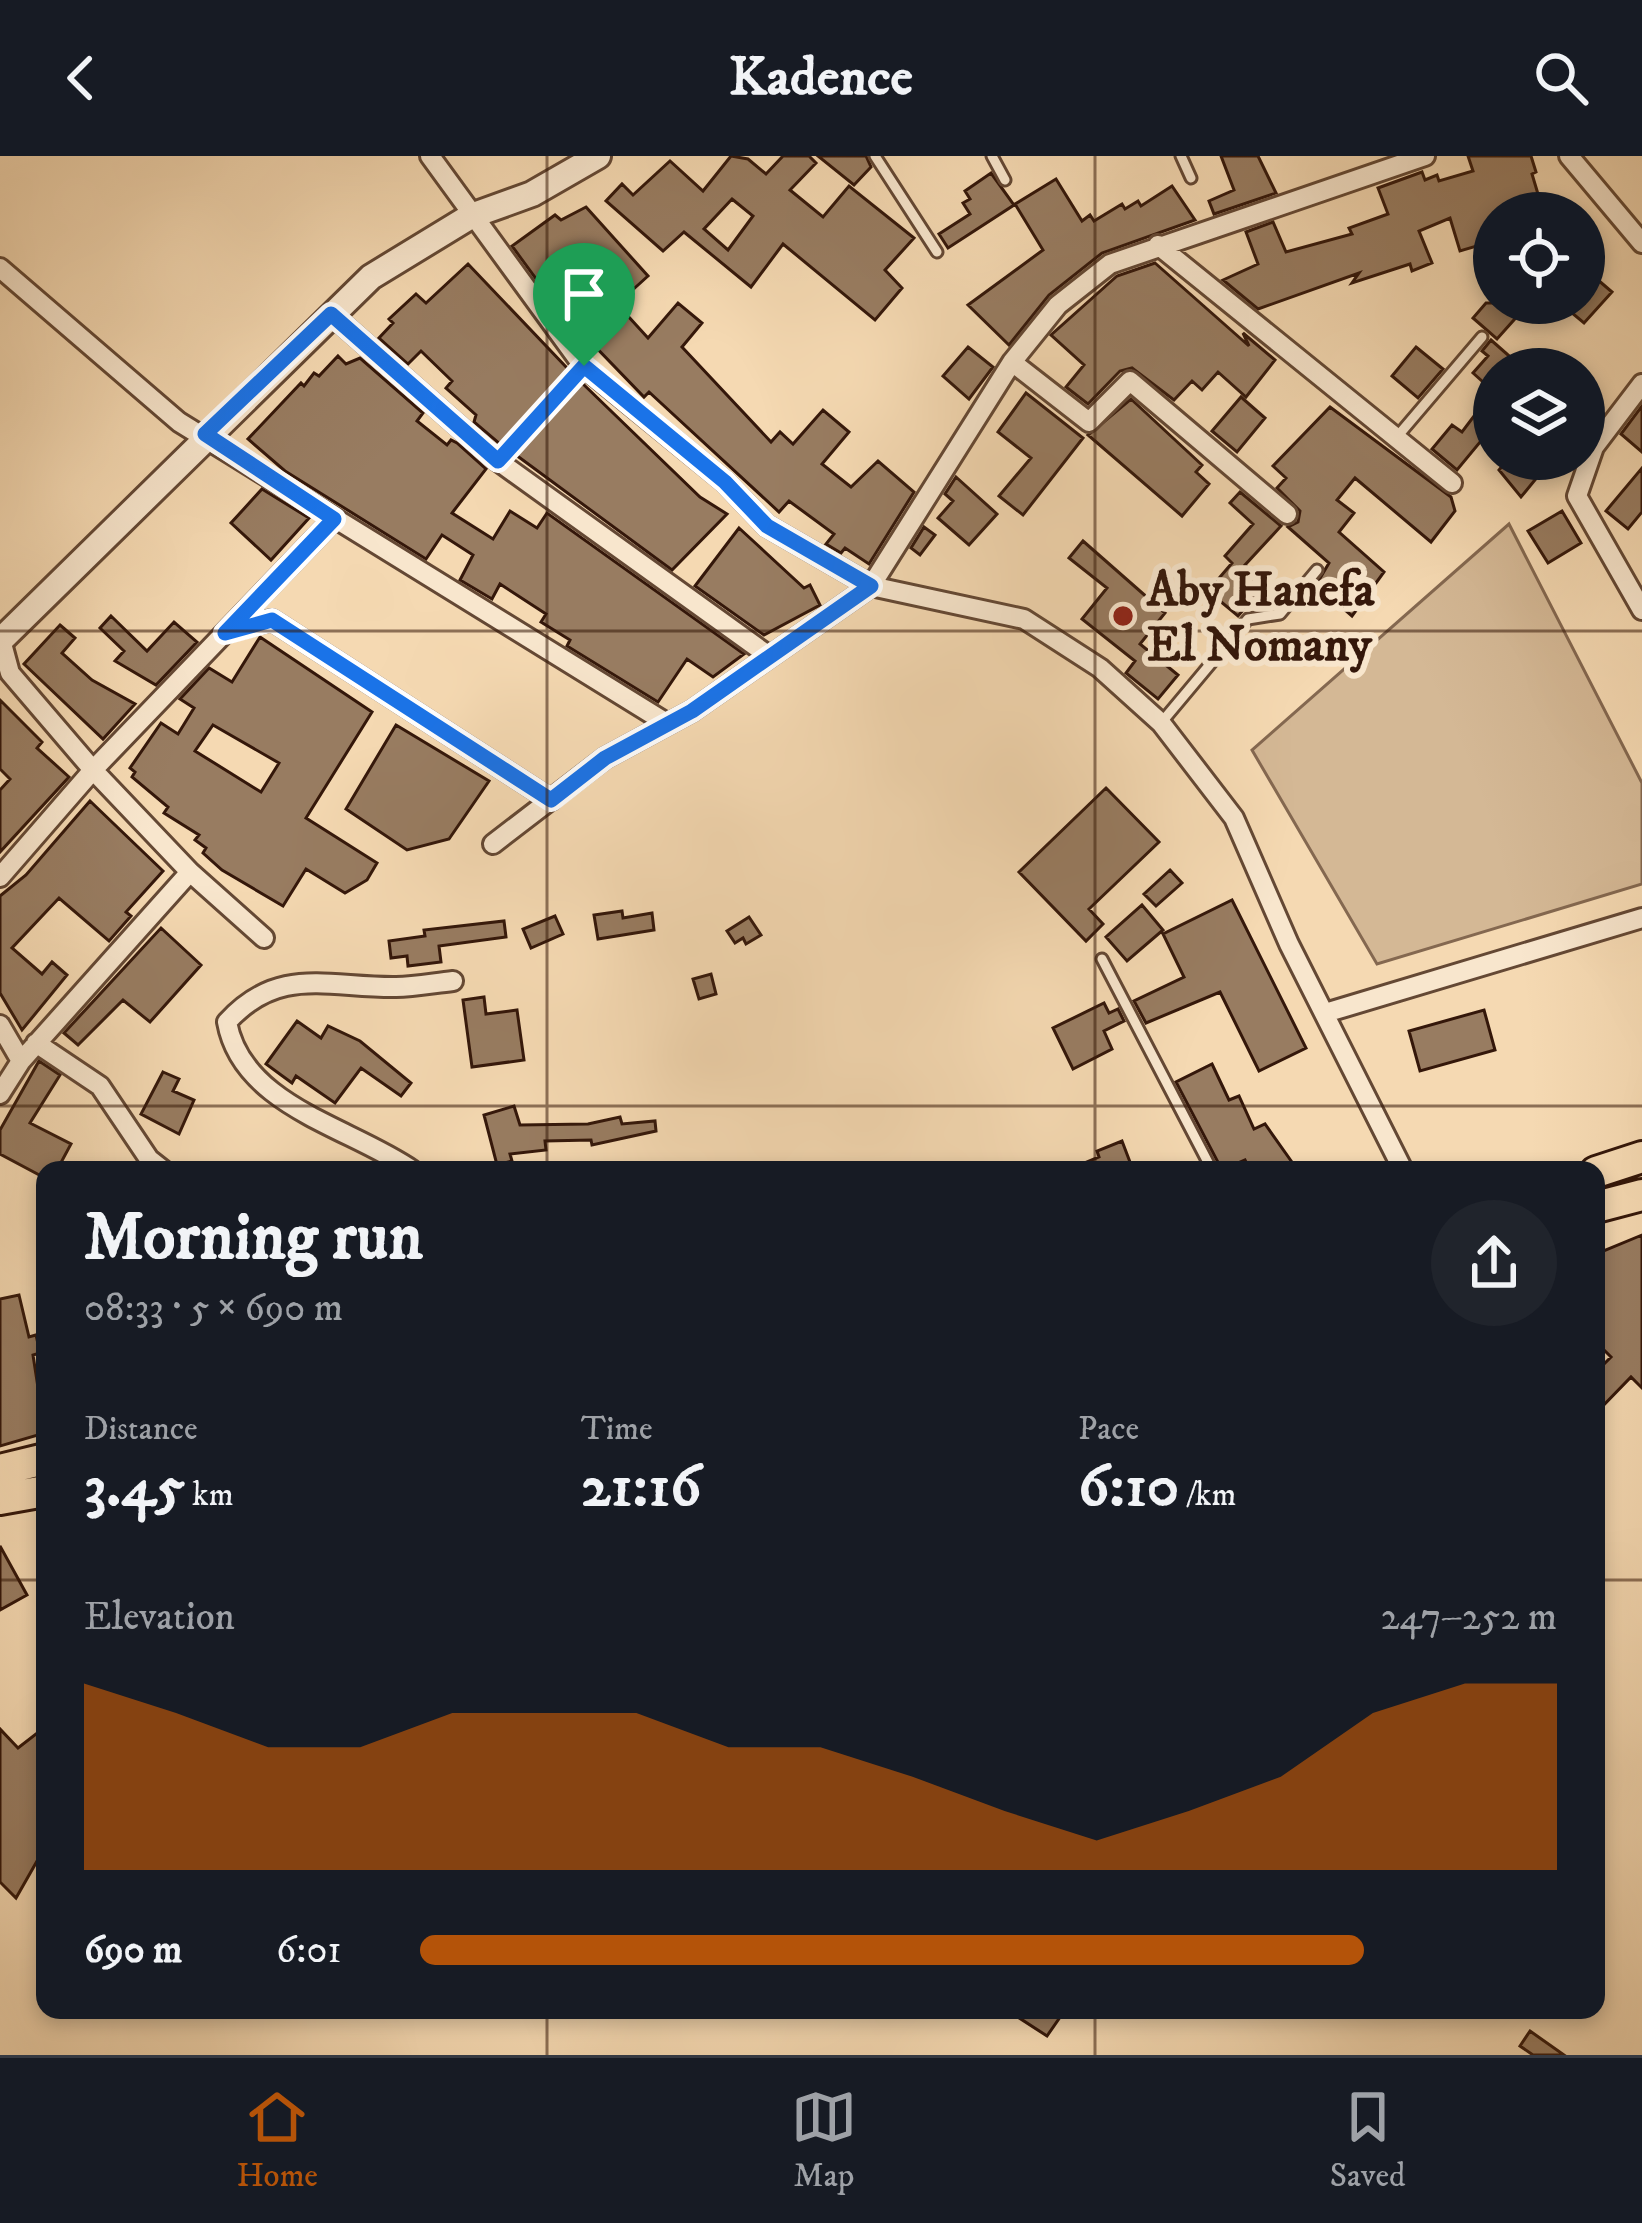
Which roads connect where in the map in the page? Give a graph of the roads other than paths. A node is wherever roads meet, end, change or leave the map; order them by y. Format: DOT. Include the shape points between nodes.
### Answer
graph roads {
  1 [pos="430,156"];
  2 [pos="598,156"];
  3 [pos="875,156"];
  4 [pos="992,156"];
  5 [pos="1181,156"];
  6 [pos="1425,156"];
  7 [pos="1569,156"];
  8 [pos="1191,178"];
  9 [pos="1005,180"];
  10 [pos="471,216"];
  11 [pos="1642,243"];
  12 [pos="1158,245"];
  13 [pos="937,252"];
  14 [pos="0,268"];
  15 [pos="331,314"];
  16 [pos="1482,337"];
  17 [pos="1012,362"];
  18 [pos="584,366"];
  19 [pos="1642,383"];
  20 [pos="205,434"];
  21 [pos="1396,438"];
  22 [pos="498,461"];
  23 [pos="1452,483"];
  24 [pos="1287,514"];
  25 [pos="334,519"];
  26 [pos="1317,570"];
  27 [pos="871,586"];
  28 [pos="1642,610"];
  29 [pos="225,633"];
  30 [pos="1,639"];
  31 [pos="769,656"];
  32 [pos="1161,723"];
  33 [pos="668,724"];
  34 [pos="93,770"];
  35 [pos="551,800"];
  36 [pos="494,844"];
  37 [pos="190,872"];
  38 [pos="0,877"];
  39 [pos="1642,918"];
  40 [pos="264,938"];
  41 [pos="1102,959"];
  42 [pos="453,981"];
  43 [pos="1325,1013"];
  44 [pos="0,1025"];
  45 [pos="36,1043"];
  46 [pos="21,1061"];
  47 [pos="0,1094"];
  48 [pos="1642,1157"];
  49 [pos="152,1161"];
  50 [pos="396,1161"];
  51 [pos="1207,1161"];
  52 [pos="1398,1161"];
  53 [pos="1605,1169"];
  54 [pos="1642,1195"];
  55 [pos="1605,1205"];
  56 [pos="36,1461"];
  57 [pos="0,1469"];
  58 [pos="36,1493"];
  59 [pos="0,1499"];
  1 -- 10 [label="street"];
  2 -- 10 [label="street" via="532,194"];
  3 -- 13 [label="lane"];
  4 -- 9 [label="lane"];
  5 -- 8 [label="lane"];
  6 -- 12 [label="street"];
  7 -- 11 [label="street"];
  10 -- 15 [label="street" via="371,277"];
  10 -- 18 [label="street"];
  12 -- 17 [label="street" via="1110,264 1058,305"];
  12 -- 21 [label="street"];
  14 -- 20 [label="street" via="179,422"];
  15 -- 20 [label="street"];
  15 -- 22 [label="street"];
  16 -- 21 [label="lane"];
  17 -- 24 [label="street" via="1089,422 1130,381"];
  17 -- 27 [label="street"];
  18 -- 22 [label="lane"];
  18 -- 27 [label="street" via="767,526"];
  19 -- 28 [label="street" via="1594,447 1577,496"];
  20 -- 25 [label="street"];
  20 -- 30 [label="street"];
  21 -- 23 [label="street"];
  22 -- 31 [label="street"];
  25 -- 29 [label="street"];
  25 -- 33 [label="street"];
  26 -- 32 [label="lane" via="1280,614 1248,619"];
  27 -- 31 [label="street"];
  27 -- 32 [label="street" via="1024,620 1100,668"];
  29 -- 34 [label="street"];
  29 -- 35 [label="street" via="272,620"];
  30 -- 34 [label="street" via="10,673"];
  31 -- 33 [label="street"];
  32 -- 43 [label="street" via="1234,818"];
  33 -- 35 [label="street"];
  34 -- 37 [label="street"];
  34 -- 38 [label="street"];
  35 -- 36 [label="street"];
  37 -- 40 [label="street"];
  37 -- 45 [label="street"];
  39 -- 43 [label="street"];
  41 -- 51 [label="lane"];
  42 -- 50 [label="street" via="304,981 250,997 226,1022 232,1051 263,1088"];
  43 -- 52 [label="street"];
  44 -- 46 [label="street"];
  45 -- 46 [label="street"];
  45 -- 49 [label="street" via="100,1086"];
  46 -- 47 [label="street"];
  48 -- 53 [label="highway"];
  54 -- 55 [label="highway"];
  56 -- 57 [label="highway"];
  58 -- 59 [label="highway"];
}
